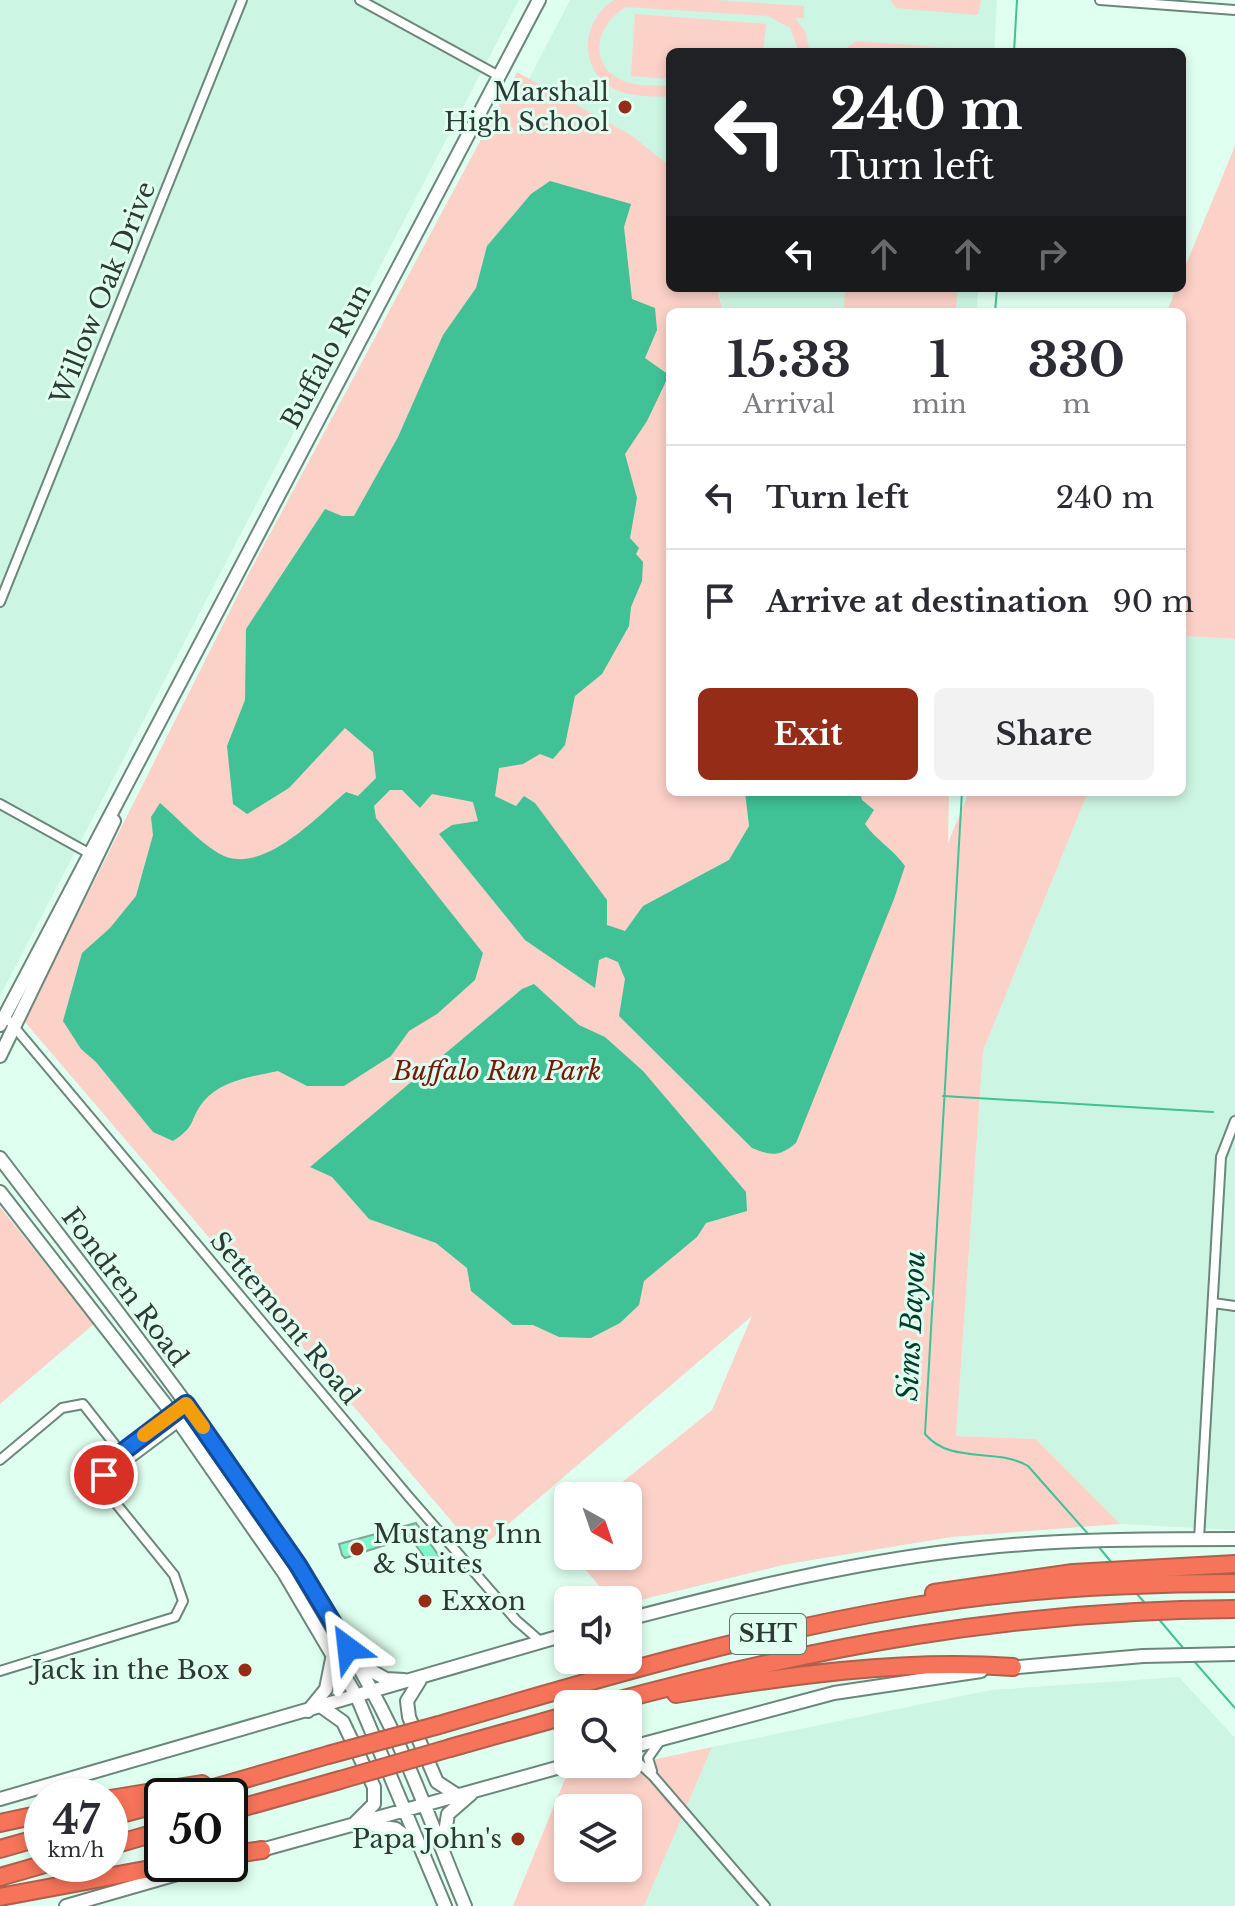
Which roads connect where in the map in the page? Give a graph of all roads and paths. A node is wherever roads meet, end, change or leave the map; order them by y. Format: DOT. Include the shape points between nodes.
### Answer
graph roads {
  1 [pos="242,0"];
  2 [pos="360,0"];
  3 [pos="539,0"];
  4 [pos="1100,0"];
  5 [pos="1235,10"];
  6 [pos="499,76"];
  7 [pos="0,602"];
  8 [pos="0,804"];
  9 [pos="93,855"];
  10 [pos="2,1021"];
  11 [pos="14,1028"];
  12 [pos="0,1056"];
  13 [pos="1235,1121"];
  14 [pos="0,1158"];
  15 [pos="0,1192"];
  16 [pos="31,1199"];
  17 [pos="15,1211"];
  18 [pos="106,1297"];
  19 [pos="1213,1303"];
  20 [pos="1235,1306"];
  21 [pos="92,1308"];
  22 [pos="189,1408"];
  23 [pos="175,1418"];
  24 [pos="124,1457"];
  25 [pos="0,1460"];
  26 [pos="1199,1539"];
  27 [pos="1235,1539"];
  28 [pos="1235,1564"];
  29 [pos="298,1565"];
  30 [pos="284,1573"];
  31 [pos="1235,1583"];
  32 [pos="1235,1609"];
  33 [pos="642,1615"];
  34 [pos="761,1636"];
  35 [pos="554,1638"];
  36 [pos="540,1641"];
  37 [pos="333,1654"];
  38 [pos="1235,1654"];
  39 [pos="356,1662"];
  40 [pos="1013,1667"];
  41 [pos="0,1671"];
  42 [pos="420,1680"];
  43 [pos="373,1692"];
  44 [pos="642,1694"];
  45 [pos="357,1697"];
  46 [pos="642,1700"];
  47 [pos="322,1707"];
  48 [pos="307,1711"];
  49 [pos="554,1719"];
  50 [pos="662,1739"];
  51 [pos="642,1746"];
  52 [pos="642,1765"];
  53 [pos="554,1769"];
  54 [pos="653,1776"];
  55 [pos="256,1777"];
  56 [pos="248,1779"];
  57 [pos="478,1789"];
  58 [pos="457,1795"];
  59 [pos="128,1796"];
  60 [pos="0,1799"];
  61 [pos="248,1806"];
  62 [pos="424,1806"];
  63 [pos="406,1812"];
  64 [pos="24,1818"];
  65 [pos="0,1823"];
  66 [pos="353,1825"];
  67 [pos="24,1842"];
  68 [pos="0,1849"];
  69 [pos="420,1849"];
  70 [pos="262,1850"];
  71 [pos="443,1852"];
  72 [pos="248,1853"];
  73 [pos="24,1870"];
  74 [pos="144,1870"];
  75 [pos="0,1877"];
  76 [pos="149,1882"];
  77 [pos="0,1897"];
  78 [pos="66,1906"];
  79 [pos="445,1906"];
  80 [pos="465,1906"];
  81 [pos="765,1906"];
  1 -- 7 [label="street, Willow Oak Drive"];
  2 -- 6 [label="street"];
  3 -- 6 [label="main road, Buffalo Run"];
  4 -- 5 [label="street"];
  6 -- 9 [label="main road, Buffalo Run" via="152,733"];
  8 -- 9 [label="street"];
  9 -- 10 [label="main road, Buffalo Run"];
  9 -- 11 [label="main road, Buffalo Run"];
  10 -- 11 [label="street, Settemont Road"];
  11 -- 12 [label="main road, Buffalo Run"];
  11 -- 36 [label="street, Settemont Road" via="409,1497"];
  13 -- 19 [label="street" via="1221,1157"];
  14 -- 16 [label="main road, Fondren Road"];
  15 -- 17 [label="main road, Fondren Road"];
  16 -- 17 [label="main road"];
  16 -- 18 [label="main road, Fondren Road"];
  17 -- 21 [label="main road, Fondren Road"];
  18 -- 21 [label="main road"];
  18 -- 22 [label="main road, Fondren Road"];
  19 -- 20 [label="street"];
  19 -- 26 [label="street"];
  21 -- 23 [label="main road, Fondren Road"];
  22 -- 23 [label="main road"];
  22 -- 29 [label="main road, Fondren Road"];
  23 -- 24 [label="street"];
  23 -- 30 [label="main road, Fondren Road"];
  24 -- 25 [label="street" via="83,1404 62,1408"];
  24 -- 41 [label="street" via="104,1466 101,1485 174,1575 183,1601 175,1617"];
  26 -- 27 [label="main road"];
  26 -- 33 [label="main road" via="1049,1542 891,1560"];
  28 -- 34 [label="highway" via="1073,1573 930,1594"];
  29 -- 30 [label="main road"];
  29 -- 39 [label="main road, Fondren Road"];
  30 -- 37 [label="main road, Fondren Road"];
  31 -- 34 [label="highway, SHT" via="1105,1586 932,1603"];
  32 -- 44 [label="highway, SHT" via="1015,1620 880,1639"];
  34 -- 55 [label="highway, SHT, bridge"];
  35 -- 36 [label="main road"];
  36 -- 42 [label="main road"];
  37 -- 45 [label="main road, Fondren Road"];
  37 -- 48 [label="main road" via="326,1689"];
  38 -- 40 [label="main road"];
  39 -- 42 [label="main road" via="386,1679"];
  39 -- 43 [label="main road, Fondren Road"];
  40 -- 46 [label="highway" via="796,1676"];
  40 -- 50 [label="main road" via="834,1693"];
  42 -- 43 [label="main road"];
  42 -- 58 [label="main road" via="409,1696 409,1717 437,1782"];
  43 -- 45 [label="main road"];
  43 -- 62 [label="main road, Fondren Road"];
  45 -- 47 [label="main road"];
  45 -- 63 [label="main road, Fondren Road"];
  47 -- 48 [label="main road"];
  47 -- 66 [label="main road" via="343,1722 374,1787 374,1804"];
  48 -- 60 [label="main road"];
  49 -- 61 [label="highway, bridge"];
  50 -- 51 [label="main road"];
  50 -- 54 [label="street" via="648,1758"];
  52 -- 54 [label="street"];
  53 -- 57 [label="main road"];
  54 -- 81 [label="street"];
  55 -- 56 [label="highway, SHT"];
  55 -- 59 [label="highway"];
  57 -- 58 [label="main road"];
  57 -- 71 [label="main road" via="448,1814"];
  58 -- 62 [label="main road"];
  62 -- 63 [label="main road"];
  62 -- 71 [label="main road, Fondren Road"];
  63 -- 66 [label="main road"];
  63 -- 69 [label="main road, Fondren Road"];
  64 -- 65 [label="highway"];
  66 -- 69 [label="main road" via="396,1829"];
  66 -- 70 [label="main road"];
  67 -- 68 [label="highway"];
  69 -- 79 [label="main road, Fondren Road"];
  70 -- 72 [label="highway"];
  71 -- 80 [label="main road, Fondren Road"];
  73 -- 75 [label="highway"];
  74 -- 77 [label="highway"];
  76 -- 78 [label="main road"];
}
